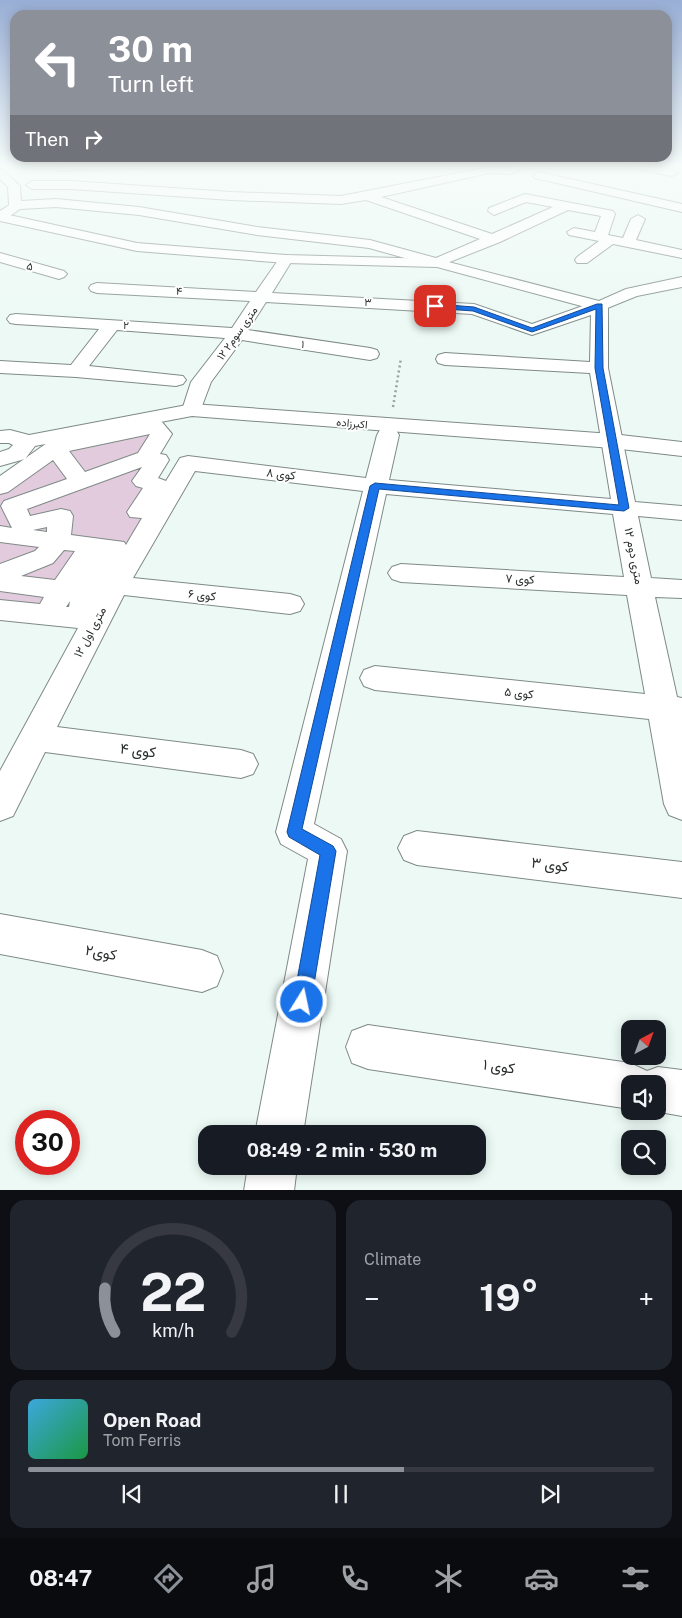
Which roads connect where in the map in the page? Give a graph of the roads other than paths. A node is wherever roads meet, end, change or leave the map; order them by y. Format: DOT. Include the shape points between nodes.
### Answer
graph roads {
  1 [pos="16,221"];
  2 [pos="197,221"];
  3 [pos="440,221"];
  4 [pos="535,221"];
  5 [pos="607,221"];
  6 [pos="637,221"];
  7 [pos="32,224"];
  8 [pos="574,232"];
  9 [pos="8,233"];
  10 [pos="606,238"];
  11 [pos="495,239"];
  12 [pos="628,242"];
  13 [pos="682,254"];
  14 [pos="0,258"];
  15 [pos="286,258"];
  16 [pos="582,260"];
  17 [pos="437,263"];
  18 [pos="60,274"];
  19 [pos="682,282"];
  20 [pos="97,288"];
  21 [pos="262,295"];
  22 [pos="600,306"];
  23 [pos="16,320"];
  24 [pos="112,324"];
  25 [pos="237,334"];
  26 [pos="370,354"];
  27 [pos="445,359"];
  28 [pos="0,367"];
  29 [pos="599,368"];
  30 [pos="76,371"];
  31 [pos="176,380"];
  32 [pos="192,410"];
  33 [pos="389,431"];
  34 [pos="0,437"];
  35 [pos="612,441"];
  36 [pos="24,442"];
  37 [pos="55,448"];
  38 [pos="682,448"];
  39 [pos="146,458"];
  40 [pos="0,459"];
  41 [pos="188,463"];
  42 [pos="80,481"];
  43 [pos="375,486"];
  44 [pos="4,500"];
  45 [pos="624,508"];
  46 [pos="682,512"];
  47 [pos="0,534"];
  48 [pos="58,541"];
  49 [pos="104,547"];
  50 [pos="401,573"];
  51 [pos="0,574"];
  52 [pos="0,582"];
  53 [pos="115,585"];
  54 [pos="639,586"];
  55 [pos="682,589"];
  56 [pos="75,592"];
  57 [pos="290,604"];
  58 [pos="0,610"];
  59 [pos="375,678"];
  60 [pos="673,709"];
  61 [pos="34,737"];
  62 [pos="241,764"];
  63 [pos="682,804"];
  64 [pos="0,805"];
  65 [pos="417,848"];
  66 [pos="682,880"];
  67 [pos="0,934"];
  68 [pos="202,970"];
  69 [pos="368,1047"];
  70 [pos="621,1085"];
  71 [pos="666,1091"];
  72 [pos="682,1093"];
  73 [pos="281,1125"];
  74 [pos="272,1175"];
  75 [pos="269,1190"];
  1 -- 7 [label="street"];
  2 -- 17 [label="street" via="370,244"];
  3 -- 11 [label="street"];
  4 -- 11 [label="street"];
  5 -- 10 [label="street"];
  6 -- 12 [label="street"];
  7 -- 9 [label="street"];
  7 -- 15 [label="street" via="137,247"];
  8 -- 10 [label="street"];
  10 -- 12 [label="street"];
  10 -- 16 [label="street"];
  11 -- 17 [label="street"];
  12 -- 13 [label="street"];
  14 -- 18 [label="street, ۵"];
  15 -- 17 [label="street"];
  15 -- 21 [label="street, ۱۲ متری سوم۲"];
  17 -- 22 [label="street"];
  19 -- 22 [label="street, ۳" via="632,292"];
  20 -- 21 [label="street, ۴"];
  21 -- 22 [label="street, ۳" via="474,309 532,330"];
  21 -- 25 [label="street, ۱۲ متری سوم۲"];
  22 -- 29 [label="street, ۱۲ متری دوم"];
  23 -- 24 [label="street, ۲"];
  24 -- 25 [label="street, ۲"];
  24 -- 30 [label="street"];
  25 -- 26 [label="street, ۱"];
  25 -- 32 [label="street, ۱۲ متری سوم۲" via="202,382"];
  27 -- 29 [label="street"];
  28 -- 30 [label="street"];
  29 -- 35 [label="street, ۱۲ متری دوم"];
  30 -- 31 [label="street"];
  32 -- 33 [label="street, اکبرزاده"];
  32 -- 36 [label="street, اکبرزاده"];
  33 -- 35 [label="street, اکبرزاده"];
  33 -- 43 [label="street"];
  34 -- 36 [label="street" via="16,437"];
  35 -- 38 [label="street, اکبرزاده"];
  35 -- 45 [label="street, ۱۲ متری دوم"];
  36 -- 40 [label="street" via="16,454"];
  37 -- 39 [label="street" via="155,426 161,434"];
  37 -- 42 [label="street"];
  37 -- 44 [label="street"];
  39 -- 42 [label="street"];
  39 -- 49 [label="street" via="158,460 144,482 157,485"];
  41 -- 43 [label="street, کوی ۸"];
  41 -- 53 [label="street, ۱۲ متری اول"];
  42 -- 44 [label="street"];
  43 -- 45 [label="street, کوی ۸"];
  43 -- 73 [label="street" via="294,832 328,851"];
  44 -- 48 [label="street" via="23,525 61,516"];
  45 -- 46 [label="street, کوی ۸"];
  45 -- 54 [label="street, ۱۲ متری دوم"];
  47 -- 48 [label="street"];
  48 -- 49 [label="street"];
  48 -- 51 [label="street" via="44,557"];
  49 -- 56 [label="street"];
  50 -- 54 [label="street, کوی ۷"];
  52 -- 56 [label="street"];
  53 -- 57 [label="street, کوی ۶"];
  53 -- 61 [label="street, ۱۲ متری اول"];
  54 -- 55 [label="street, کوی ۷"];
  54 -- 60 [label="street, ۱۲ متری دوم"];
  56 -- 58 [label="street" via="78,618"];
  59 -- 60 [label="street, کوی ۵"];
  60 -- 63 [label="street, ۱۲ متری دوم"];
  61 -- 62 [label="street, کوی ۴"];
  61 -- 64 [label="street, ۱۲ متری اول"];
  65 -- 66 [label="street, کوی ۳"];
  67 -- 68 [label="street, کوی۲"];
  69 -- 70 [label="street, کوی ۱"];
  71 -- 72 [label="street"];
  74 -- 75 [label="street"];
}
